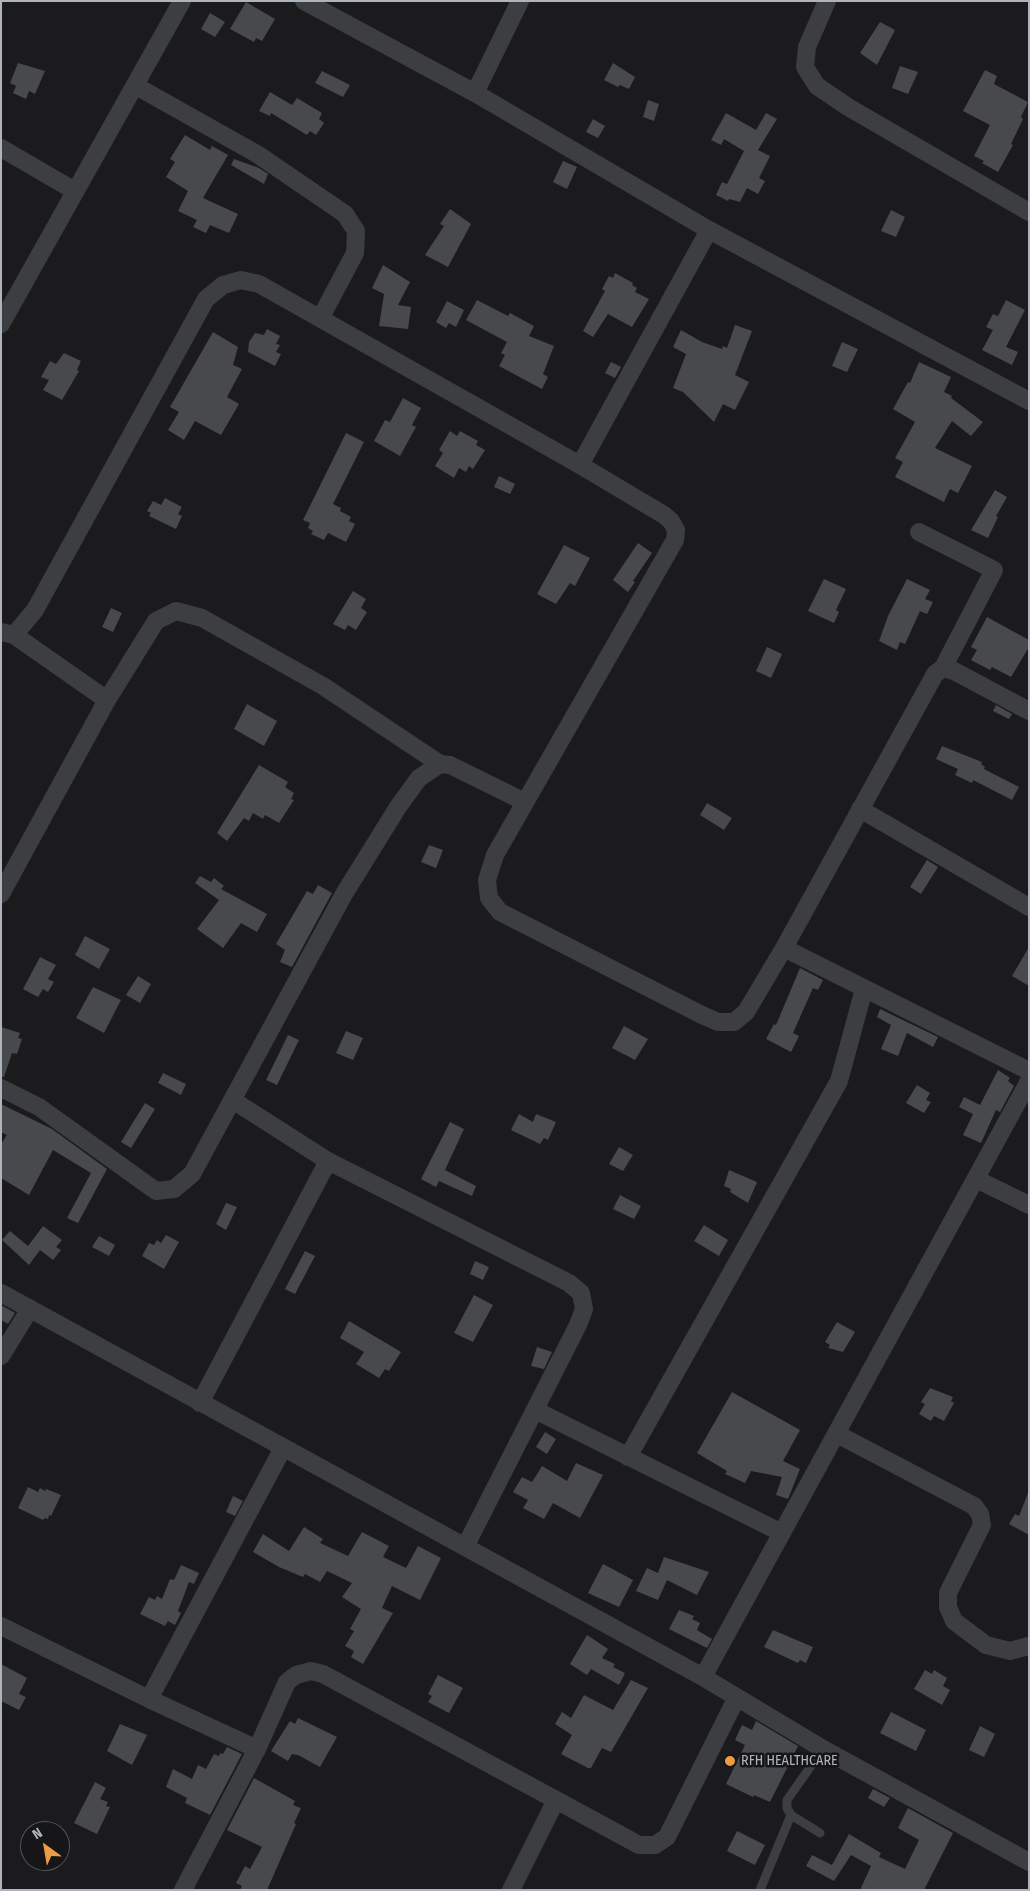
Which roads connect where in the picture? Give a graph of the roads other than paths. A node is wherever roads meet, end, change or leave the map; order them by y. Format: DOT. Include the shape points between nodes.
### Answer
graph roads {
  1 [pos="182,1"];
  2 [pos="304,1"];
  3 [pos="520,1"];
  4 [pos="826,1"];
  5 [pos="136,86"];
  6 [pos="475,93"];
  7 [pos="1,148"];
  8 [pos="75,191"];
  9 [pos="1029,212"];
  10 [pos="709,230"];
  11 [pos="320,317"];
  12 [pos="1,324"];
  13 [pos="1029,401"];
  14 [pos="580,465"];
  15 [pos="919,532"];
  16 [pos="8,633"];
  17 [pos="943,668"];
  18 [pos="107,700"];
  19 [pos="1029,711"];
  20 [pos="440,764"];
  21 [pos="525,802"];
  22 [pos="860,809"];
  23 [pos="1,894"];
  24 [pos="1029,907"];
  25 [pos="784,948"];
  26 [pos="864,989"];
  27 [pos="1029,1072"];
  28 [pos="1029,1082"];
  29 [pos="1,1088"];
  30 [pos="234,1100"];
  31 [pos="328,1161"];
  32 [pos="976,1179"];
  33 [pos="1029,1205"];
  34 [pos="1,1293"];
  35 [pos="30,1309"];
  36 [pos="1,1356"];
  37 [pos="200,1402"];
  38 [pos="534,1410"];
  39 [pos="837,1434"];
  40 [pos="283,1448"];
  41 [pos="628,1457"];
  42 [pos="782,1533"];
  43 [pos="465,1547"];
  44 [pos="1,1626"];
  45 [pos="1029,1646"];
  46 [pos="703,1678"];
  47 [pos="149,1699"];
  48 [pos="736,1699"];
  49 [pos="823,1748"];
  50 [pos="257,1749"];
  51 [pos="556,1800"];
  52 [pos="791,1815"];
  53 [pos="820,1833"];
  54 [pos="1029,1862"];
  55 [pos="183,1890"];
  56 [pos="511,1890"];
  57 [pos="760,1890"];
  1 -- 5 [label="street"];
  2 -- 6 [label="street"];
  3 -- 6 [label="street"];
  4 -- 9 [label="street" via="807,47 805,67 817,86"];
  5 -- 8 [label="street"];
  5 -- 11 [label="street" via="257,154 345,214 356,231 355,253"];
  6 -- 10 [label="street"];
  7 -- 8 [label="street"];
  8 -- 12 [label="street"];
  10 -- 13 [label="street"];
  10 -- 14 [label="street"];
  11 -- 14 [label="street"];
  11 -- 16 [label="street" via="259,284 241,280 223,285 206,299 35,610"];
  14 -- 21 [label="street" via="672,521 676,530 675,540"];
  15 -- 17 [label="street" via="994,570"];
  16 -- 18 [label="street"];
  17 -- 19 [label="street"];
  17 -- 22 [label="street" via="935,674"];
  18 -- 20 [label="street" via="156,621 176,611 202,618 323,686"];
  18 -- 23 [label="street"];
  20 -- 21 [label="street" via="450,765"];
  20 -- 30 [label="street" via="419,778 344,894"];
  21 -- 25 [label="street" via="495,855 487,880 489,898 500,912 718,1022 734,1022 746,1012"];
  22 -- 24 [label="street"];
  22 -- 25 [label="street"];
  25 -- 26 [label="street"];
  26 -- 27 [label="street"];
  26 -- 41 [label="street" via="839,1081"];
  28 -- 32 [label="street"];
  29 -- 30 [label="street" via="39,1107 156,1191 174,1189 192,1174"];
  30 -- 31 [label="street"];
  31 -- 37 [label="street"];
  31 -- 38 [label="street" via="569,1283 581,1293 584,1309 578,1325"];
  32 -- 33 [label="street"];
  32 -- 39 [label="street"];
  34 -- 35 [label="street"];
  35 -- 36 [label="street"];
  35 -- 37 [label="street"];
  37 -- 40 [label="street"];
  38 -- 41 [label="street"];
  38 -- 43 [label="street"];
  39 -- 42 [label="street"];
  39 -- 45 [label="street" via="974,1506 982,1525 948,1593 948,1607 954,1621 986,1645 1010,1651"];
  40 -- 43 [label="street"];
  40 -- 47 [label="street"];
  41 -- 42 [label="street"];
  42 -- 46 [label="street"];
  43 -- 46 [label="street"];
  44 -- 47 [label="street"];
  46 -- 48 [label="street"];
  47 -- 50 [label="street"];
  48 -- 49 [label="street"];
  48 -- 51 [label="street" via="667,1837 655,1845 639,1846"];
  49 -- 52 [label="lane" via="787,1800"];
  49 -- 54 [label="street"];
  50 -- 51 [label="street" via="287,1682 296,1675 311,1671 323,1674"];
  50 -- 55 [label="street"];
  51 -- 56 [label="street"];
  52 -- 53 [label="lane"];
  52 -- 57 [label="lane"];
}
